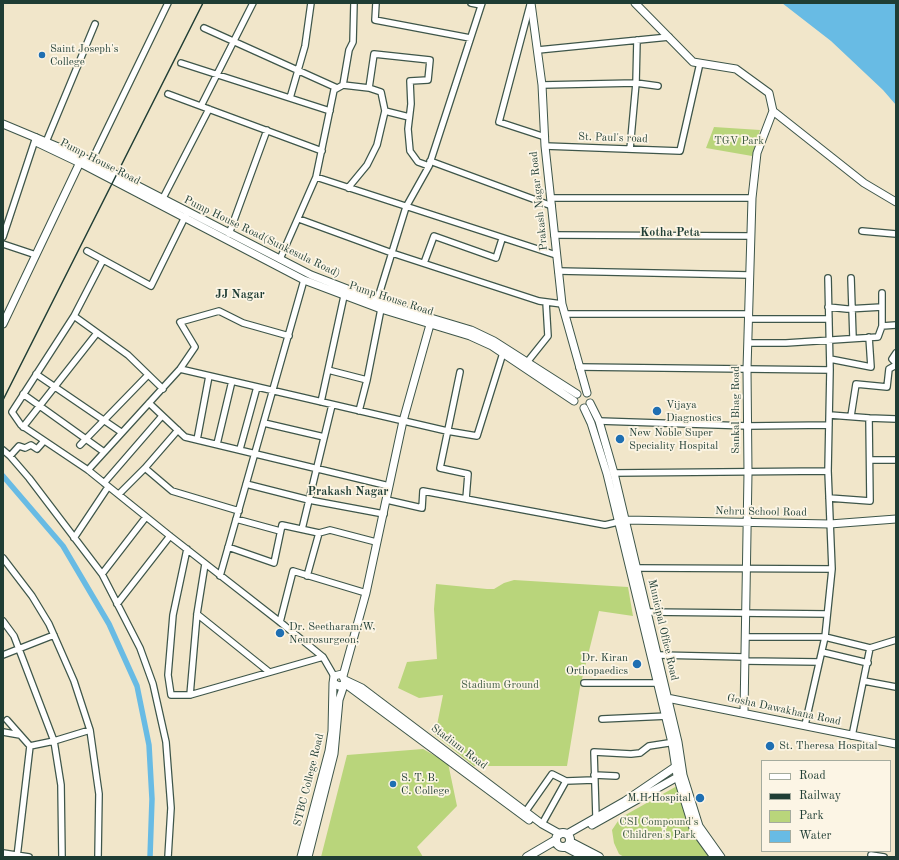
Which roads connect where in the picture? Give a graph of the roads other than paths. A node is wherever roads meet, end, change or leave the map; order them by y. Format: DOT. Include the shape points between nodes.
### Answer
graph roads {
  1 [pos="168,3"];
  2 [pos="253,3"];
  3 [pos="311,3"];
  4 [pos="354,3"];
  5 [pos="376,3"];
  6 [pos="470,3"];
  7 [pos="531,3"];
  8 [pos="635,3"];
  9 [pos="481,4"];
  10 [pos="95,24"];
  11 [pos="204,28"];
  12 [pos="669,37"];
  13 [pos="470,38"];
  14 [pos="637,40"];
  15 [pos="234,42"];
  16 [pos="538,50"];
  17 [pos="181,63"];
  18 [pos="700,63"];
  19 [pos="298,71"];
  20 [pos="218,74"];
  21 [pos="636,83"];
  22 [pos="542,85"];
  23 [pos="658,86"];
  24 [pos="340,87"];
  25 [pos="369,88"];
  26 [pos="168,94"];
  27 [pos="290,98"];
  28 [pos="201,106"];
  29 [pos="210,109"];
  30 [pos="330,111"];
  31 [pos="385,111"];
  32 [pos="773,111"];
  33 [pos="409,117"];
  34 [pos="3,124"];
  35 [pos="3,129"];
  36 [pos="267,130"];
  37 [pos="545,137"];
  38 [pos="35,140"];
  39 [pos="46,142"];
  40 [pos="545,146"];
  41 [pos="630,149"];
  42 [pos="322,151"];
  43 [pos="81,160"];
  44 [pos="90,162"];
  45 [pos="429,164"];
  46 [pos="316,177"];
  47 [pos="348,188"];
  48 [pos="552,198"];
  49 [pos="752,198"];
  50 [pos="162,200"];
  51 [pos="896,202"];
  52 [pos="552,206"];
  53 [pos="406,207"];
  54 [pos="185,216"];
  55 [pos="299,219"];
  56 [pos="862,231"];
  57 [pos="228,234"];
  58 [pos="896,234"];
  59 [pos="554,235"];
  60 [pos="3,236"];
  61 [pos="750,236"];
  62 [pos="502,239"];
  63 [pos="3,244"];
  64 [pos="87,251"];
  65 [pos="392,253"];
  66 [pos="36,255"];
  67 [pos="556,255"];
  68 [pos="280,259"];
  69 [pos="103,260"];
  70 [pos="424,263"];
  71 [pos="558,270"];
  72 [pos="749,275"];
  73 [pos="828,278"];
  74 [pos="852,278"];
  75 [pos="304,280"];
  76 [pos="882,293"];
  77 [pos="344,296"];
  78 [pos="377,301"];
  79 [pos="546,302"];
  80 [pos="562,304"];
  81 [pos="828,307"];
  82 [pos="882,307"];
  83 [pos="853,308"];
  84 [pos="381,309"];
  85 [pos="566,314"];
  86 [pos="74,316"];
  87 [pos="748,317"];
  88 [pos="829,319"];
  89 [pos="430,321"];
  90 [pos="3,324"];
  91 [pos="896,325"];
  92 [pos="882,326"];
  93 [pos="97,332"];
  94 [pos="288,336"];
  95 [pos="869,337"];
  96 [pos="853,338"];
  97 [pos="829,340"];
  98 [pos="748,343"];
  99 [pos="503,353"];
  100 [pos="896,353"];
  101 [pos="830,359"];
  102 [pos="528,361"];
  103 [pos="896,364"];
  104 [pos="579,367"];
  105 [pos="180,369"];
  106 [pos="747,369"];
  107 [pos="328,370"];
  108 [pos="830,370"];
  109 [pos="460,372"];
  110 [pos="36,374"];
  111 [pos="148,375"];
  112 [pos="209,376"];
  113 [pos="367,380"];
  114 [pos="232,381"];
  115 [pos="55,387"];
  116 [pos="258,387"];
  117 [pos="162,389"];
  118 [pos="273,391"];
  119 [pos="23,394"];
  120 [pos="587,394"];
  121 [pos="576,397"];
  122 [pos="321,402"];
  123 [pos="149,403"];
  124 [pos="332,405"];
  125 [pos="587,405"];
  126 [pos="40,406"];
  127 [pos="359,411"];
  128 [pos="830,415"];
  129 [pos="162,416"];
  130 [pos="851,416"];
  131 [pos="869,418"];
  132 [pos="896,419"];
  133 [pos="103,421"];
  134 [pos="403,421"];
  135 [pos="599,422"];
  136 [pos="264,423"];
  137 [pos="829,425"];
  138 [pos="748,426"];
  139 [pos="24,427"];
  140 [pos="178,430"];
  141 [pos="447,431"];
  142 [pos="121,432"];
  143 [pos="324,437"];
  144 [pos="86,438"];
  145 [pos="44,440"];
  146 [pos="197,440"];
  147 [pos="217,444"];
  148 [pos="80,445"];
  149 [pos="240,449"];
  150 [pos="3,450"];
  151 [pos="104,452"];
  152 [pos="255,454"];
  153 [pos="10,456"];
  154 [pos="870,460"];
  155 [pos="896,460"];
  156 [pos="146,468"];
  157 [pos="316,469"];
  158 [pos="88,470"];
  159 [pos="828,471"];
  160 [pos="614,473"];
  161 [pos="748,473"];
  162 [pos="246,484"];
  163 [pos="106,485"];
  164 [pos="389,486"];
  165 [pos="118,494"];
  166 [pos="829,498"];
  167 [pos="466,499"];
  168 [pos="309,500"];
  169 [pos="387,500"];
  170 [pos="239,511"];
  171 [pos="384,514"];
  172 [pos="146,517"];
  173 [pos="236,519"];
  174 [pos="896,519"];
  175 [pos="622,521"];
  176 [pos="746,523"];
  177 [pos="830,524"];
  178 [pos="302,529"];
  179 [pos="280,530"];
  180 [pos="319,533"];
  181 [pos="170,536"];
  182 [pos="74,538"];
  183 [pos="376,542"];
  184 [pos="228,547"];
  185 [pos="187,549"];
  186 [pos="3,558"];
  187 [pos="205,564"];
  188 [pos="637,568"];
  189 [pos="832,569"];
  190 [pos="746,570"];
  191 [pos="102,574"];
  192 [pos="220,576"];
  193 [pos="307,576"];
  194 [pos="366,593"];
  195 [pos="117,604"];
  196 [pos="647,612"];
  197 [pos="746,613"];
  198 [pos="197,614"];
  199 [pos="827,614"];
  200 [pos="3,621"];
  201 [pos="280,622"];
  202 [pos="54,635"];
  203 [pos="746,637"];
  204 [pos="825,637"];
  205 [pos="896,640"];
  206 [pos="19,648"];
  207 [pos="870,648"];
  208 [pos="822,652"];
  209 [pos="3,655"];
  210 [pos="658,655"];
  211 [pos="323,657"];
  212 [pos="745,659"];
  213 [pos="819,662"];
  214 [pos="868,663"];
  215 [pos="268,671"];
  216 [pos="334,676"];
  217 [pos="344,681"];
  218 [pos="864,681"];
  219 [pos="584,683"];
  220 [pos="657,683"];
  221 [pos="333,684"];
  222 [pos="896,687"];
  223 [pos="190,695"];
  224 [pos="667,698"];
  225 [pos="744,712"];
  226 [pos="668,716"];
  227 [pos="602,719"];
  228 [pos="7,720"];
  229 [pos="805,725"];
  230 [pos="90,730"];
  231 [pos="3,732"];
  232 [pos="21,735"];
  233 [pos="852,736"];
  234 [pos="54,741"];
  235 [pos="675,742"];
  236 [pos="896,744"];
  237 [pos="30,746"];
  238 [pos="679,766"];
  239 [pos="680,775"];
  240 [pos="616,776"];
  241 [pos="594,778"];
  242 [pos="566,781"];
  243 [pos="644,792"];
  244 [pos="526,811"];
  245 [pos="596,817"];
  246 [pos="542,824"];
  247 [pos="563,839"];
  248 [pos="3,853"];
  249 [pos="871,855"];
  250 [pos="17,856"];
  251 [pos="29,857"];
  252 [pos="62,857"];
  253 [pos="98,857"];
  254 [pos="168,857"];
  255 [pos="301,857"];
  256 [pos="308,857"];
  257 [pos="527,857"];
  258 [pos="538,857"];
  259 [pos="586,857"];
  260 [pos="599,857"];
  261 [pos="714,857"];
  262 [pos="721,857"];
  263 [pos="884,857"];
  1 -- 44 [label="street"];
  2 -- 15 [label="street"];
  3 -- 19 [label="street" via="305,46"];
  4 -- 24 [label="street" via="353,42"];
  5 -- 13 [label="street" via="375,20"];
  6 -- 9 [label="street"];
  7 -- 16 [label="street, Prakash Nagar Road"];
  7 -- 37 [label="street" via="499,122"];
  8 -- 12 [label="street"];
  9 -- 13 [label="street"];
  10 -- 39 [label="street"];
  11 -- 15 [label="street"];
  12 -- 14 [label="street"];
  12 -- 18 [label="street" via="693,62"];
  13 -- 45 [label="street"];
  14 -- 16 [label="street"];
  14 -- 21 [label="street"];
  15 -- 19 [label="street"];
  15 -- 20 [label="street"];
  16 -- 22 [label="street, Prakash Nagar Road"];
  17 -- 20 [label="street"];
  18 -- 32 [label="street" via="736,69 769,93"];
  18 -- 41 [label="street, St. Paul's road" via="680,151"];
  19 -- 24 [label="street"];
  19 -- 27 [label="street"];
  20 -- 27 [label="street"];
  20 -- 28 [label="street"];
  21 -- 22 [label="street"];
  21 -- 23 [label="street"];
  21 -- 41 [label="street"];
  22 -- 37 [label="street, Prakash Nagar Road"];
  24 -- 25 [label="street"];
  24 -- 30 [label="street" via="334,90"];
  25 -- 31 [label="street" via="381,92"];
  25 -- 33 [label="street" via="374,54 430,60 428,80 410,81"];
  26 -- 28 [label="street"];
  27 -- 30 [label="street"];
  28 -- 29 [label="street"];
  29 -- 36 [label="street"];
  29 -- 50 [label="street"];
  30 -- 42 [label="street"];
  31 -- 33 [label="street"];
  31 -- 47 [label="street" via="377,145 367,165"];
  32 -- 49 [label="street, Sankal Bhag Road" via="757,153"];
  32 -- 51 [label="street" via="864,183"];
  33 -- 45 [label="street" via="410,151 418,162"];
  34 -- 38 [label="street, Pump House Road(Sunkesula Road)"];
  35 -- 38 [label="street, Pump House Road"];
  36 -- 42 [label="street"];
  36 -- 57 [label="street"];
  37 -- 40 [label="street, Prakash Nagar Road"];
  38 -- 39 [label="street, Pump House Road(Sunkesula Road)"];
  38 -- 43 [label="street, Pump House Road"];
  38 -- 60 [label="street"];
  39 -- 43 [label="street, Pump House Road(Sunkesula Road)"];
  40 -- 41 [label="street, St. Paul's road"];
  40 -- 48 [label="street, Prakash Nagar Road"];
  42 -- 46 [label="street"];
  43 -- 44 [label="street, Pump House Road(Sunkesula Road)"];
  43 -- 54 [label="street, Pump House Road"];
  43 -- 66 [label="street"];
  44 -- 50 [label="street, Pump House Road(Sunkesula Road)"];
  45 -- 52 [label="street"];
  45 -- 53 [label="street"];
  46 -- 47 [label="street"];
  46 -- 55 [label="street"];
  47 -- 53 [label="street"];
  48 -- 49 [label="street"];
  48 -- 52 [label="street, Prakash Nagar Road"];
  49 -- 61 [label="street, Sankal Bhag Road"];
  50 -- 54 [label="street, Pump House Road(Sunkesula Road)"];
  52 -- 59 [label="street, Prakash Nagar Road"];
  53 -- 62 [label="street"];
  53 -- 65 [label="street"];
  54 -- 57 [label="street, Pump House Road(Sunkesula Road)"];
  54 -- 69 [label="street" via="151,286"];
  54 -- 75 [label="street, Pump House Road"];
  55 -- 65 [label="street"];
  55 -- 68 [label="street"];
  56 -- 58 [label="street"];
  57 -- 68 [label="street, Pump House Road(Sunkesula Road)"];
  59 -- 61 [label="street"];
  59 -- 67 [label="street, Prakash Nagar Road"];
  61 -- 72 [label="street, Sankal Bhag Road"];
  62 -- 67 [label="street"];
  62 -- 70 [label="street" via="496,258 434,236"];
  63 -- 66 [label="street"];
  64 -- 69 [label="street"];
  65 -- 70 [label="street"];
  65 -- 78 [label="street"];
  66 -- 90 [label="street"];
  67 -- 71 [label="street, Prakash Nagar Road"];
  68 -- 78 [label="street, Pump House Road(Sunkesula Road)" via="311,275"];
  69 -- 86 [label="street"];
  70 -- 79 [label="street"];
  71 -- 72 [label="street"];
  71 -- 80 [label="street, Prakash Nagar Road"];
  72 -- 87 [label="street, Sankal Bhag Road"];
  73 -- 81 [label="street"];
  74 -- 83 [label="street"];
  75 -- 77 [label="street, Pump House Road"];
  75 -- 94 [label="street"];
  76 -- 82 [label="street"];
  77 -- 84 [label="street, Pump House Road"];
  77 -- 107 [label="street"];
  78 -- 84 [label="street"];
  78 -- 89 [label="street, Pump House Road(Sunkesula Road)"];
  79 -- 80 [label="street"];
  79 -- 102 [label="street" via="548,336"];
  80 -- 85 [label="street, Prakash Nagar Road"];
  81 -- 83 [label="street"];
  81 -- 88 [label="street"];
  82 -- 83 [label="street"];
  82 -- 92 [label="street"];
  83 -- 96 [label="street"];
  84 -- 89 [label="street, Pump House Road"];
  84 -- 113 [label="street"];
  85 -- 87 [label="street"];
  85 -- 104 [label="street, Prakash Nagar Road"];
  86 -- 93 [label="street"];
  86 -- 110 [label="street"];
  87 -- 88 [label="street"];
  87 -- 98 [label="street, Sankal Bhag Road"];
  88 -- 97 [label="street"];
  89 -- 99 [label="street, Pump House Road" via="470,336"];
  89 -- 102 [label="street, Pump House Road(Sunkesula Road)" via="471,330"];
  89 -- 134 [label="street, STBC College Road"];
  91 -- 92 [label="street"];
  92 -- 95 [label="street" via="878,337"];
  93 -- 111 [label="street" via="128,355"];
  93 -- 115 [label="street"];
  94 -- 105 [label="street" via="243,323 219,311 180,322 194,347"];
  94 -- 118 [label="street"];
  95 -- 96 [label="street"];
  95 -- 101 [label="street" via="871,367"];
  96 -- 97 [label="street"];
  97 -- 98 [label="street"];
  97 -- 101 [label="street"];
  98 -- 106 [label="street, Sankal Bhag Road"];
  99 -- 121 [label="street, Pump House Road"];
  99 -- 141 [label="street" via="477,436"];
  100 -- 103 [label="street" via="892,359"];
  101 -- 108 [label="street"];
  102 -- 121 [label="street, Pump House Road(Sunkesula Road)"];
  103 -- 130 [label="street" via="889,369 887,387 856,384"];
  104 -- 106 [label="street"];
  104 -- 120 [label="street, Prakash Nagar Road"];
  105 -- 112 [label="street"];
  105 -- 117 [label="street"];
  106 -- 108 [label="street"];
  106 -- 138 [label="street, Sankal Bhag Road"];
  107 -- 113 [label="street"];
  107 -- 122 [label="street"];
  108 -- 128 [label="street"];
  109 -- 141 [label="street"];
  110 -- 115 [label="street"];
  110 -- 119 [label="street"];
  111 -- 117 [label="street"];
  111 -- 133 [label="street"];
  112 -- 114 [label="street"];
  112 -- 146 [label="street"];
  113 -- 127 [label="street"];
  114 -- 116 [label="street"];
  114 -- 147 [label="street"];
  115 -- 126 [label="street"];
  115 -- 133 [label="street"];
  116 -- 118 [label="street"];
  116 -- 149 [label="street"];
  117 -- 123 [label="street"];
  118 -- 122 [label="street"];
  118 -- 136 [label="street"];
  119 -- 126 [label="street"];
  119 -- 139 [label="street" via="12,412"];
  120 -- 121 [label="street" via="582,392"];
  120 -- 125 [label="street" via="590,398"];
  121 -- 125 [label="street" via="577,405"];
  122 -- 124 [label="street"];
  123 -- 129 [label="street"];
  123 -- 142 [label="street"];
  124 -- 127 [label="street"];
  124 -- 143 [label="street"];
  125 -- 135 [label="street, Municipal Office Road"];
  125 -- 175 [label="street, Municipal Office Road"];
  126 -- 139 [label="street"];
  126 -- 144 [label="street"];
  127 -- 134 [label="street"];
  128 -- 130 [label="street"];
  128 -- 137 [label="street"];
  129 -- 140 [label="street"];
  129 -- 163 [label="street"];
  130 -- 131 [label="street"];
  131 -- 132 [label="street"];
  131 -- 154 [label="street"];
  133 -- 142 [label="street"];
  133 -- 144 [label="street"];
  134 -- 141 [label="street"];
  134 -- 164 [label="street, STBC College Road"];
  135 -- 138 [label="street"];
  135 -- 160 [label="street, Municipal Office Road"];
  136 -- 143 [label="street"];
  136 -- 152 [label="street"];
  137 -- 138 [label="street"];
  137 -- 159 [label="street"];
  138 -- 161 [label="street, Sankal Bhag Road"];
  139 -- 145 [label="street"];
  140 -- 146 [label="street" via="185,437"];
  140 -- 156 [label="street"];
  141 -- 167 [label="street" via="440,468 468,474"];
  142 -- 151 [label="street"];
  143 -- 157 [label="street"];
  144 -- 148 [label="street"];
  144 -- 151 [label="street"];
  145 -- 153 [label="street" via="37,449 19,446"];
  145 -- 158 [label="street"];
  146 -- 147 [label="street"];
  147 -- 149 [label="street"];
  149 -- 152 [label="street"];
  150 -- 153 [label="street"];
  151 -- 158 [label="street"];
  152 -- 157 [label="street"];
  152 -- 162 [label="street"];
  153 -- 182 [label="street"];
  154 -- 155 [label="street"];
  154 -- 166 [label="street" via="870,501"];
  156 -- 165 [label="street"];
  156 -- 170 [label="street" via="172,491"];
  157 -- 164 [label="street"];
  157 -- 168 [label="street"];
  158 -- 163 [label="street"];
  159 -- 161 [label="street"];
  159 -- 166 [label="street"];
  160 -- 161 [label="street"];
  160 -- 175 [label="street, Municipal Office Road"];
  161 -- 176 [label="street, Sankal Bhag Road"];
  162 -- 168 [label="street"];
  162 -- 170 [label="street"];
  163 -- 165 [label="street"];
  163 -- 182 [label="street"];
  164 -- 169 [label="street, STBC College Road"];
  165 -- 172 [label="street"];
  166 -- 177 [label="street"];
  167 -- 169 [label="street" via="423,491 422,508"];
  167 -- 175 [label="street" via="605,525"];
  168 -- 171 [label="street"];
  168 -- 178 [label="street"];
  169 -- 171 [label="street, STBC College Road"];
  170 -- 173 [label="street"];
  171 -- 183 [label="street, STBC College Road"];
  172 -- 181 [label="street"];
  172 -- 191 [label="street"];
  173 -- 179 [label="street"];
  173 -- 184 [label="street"];
  174 -- 177 [label="street, Nehru School Road"];
  175 -- 176 [label="street, Nehru School Road"];
  175 -- 188 [label="street, Municipal Office Road"];
  175 -- 220 [label="street, Municipal Office Road"];
  176 -- 177 [label="street, Nehru School Road"];
  176 -- 190 [label="street, Sankal Bhag Road"];
  177 -- 189 [label="street"];
  178 -- 179 [label="street" via="282,525"];
  178 -- 180 [label="street"];
  179 -- 184 [label="street" via="274,562"];
  180 -- 183 [label="street" via="330,530"];
  180 -- 193 [label="street"];
  181 -- 185 [label="street"];
  181 -- 195 [label="street"];
  182 -- 191 [label="street"];
  183 -- 194 [label="street, STBC College Road"];
  184 -- 192 [label="street"];
  185 -- 187 [label="street"];
  185 -- 223 [label="street" via="173,615 168,675 171,695"];
  186 -- 202 [label="street" via="32,596"];
  187 -- 192 [label="street"];
  187 -- 198 [label="street"];
  188 -- 190 [label="street"];
  188 -- 196 [label="street, Municipal Office Road"];
  189 -- 190 [label="street"];
  189 -- 199 [label="street"];
  190 -- 197 [label="street, Sankal Bhag Road"];
  191 -- 195 [label="street"];
  192 -- 201 [label="street"];
  193 -- 194 [label="street"];
  193 -- 201 [label="street" via="294,571"];
  194 -- 217 [label="street, STBC College Road"];
  195 -- 254 [label="street" via="140,648 153,684 166,742 171,808"];
  196 -- 197 [label="street"];
  196 -- 210 [label="street, Municipal Office Road"];
  197 -- 199 [label="street"];
  197 -- 203 [label="street, Sankal Bhag Road"];
  198 -- 215 [label="street"];
  198 -- 223 [label="street"];
  199 -- 204 [label="street"];
  200 -- 206 [label="street"];
  201 -- 211 [label="street"];
  202 -- 206 [label="street"];
  202 -- 230 [label="street" via="74,681"];
  203 -- 204 [label="street"];
  203 -- 212 [label="street, Sankal Bhag Road"];
  204 -- 207 [label="street"];
  204 -- 208 [label="street"];
  205 -- 207 [label="street"];
  206 -- 209 [label="street"];
  206 -- 234 [label="street"];
  207 -- 214 [label="street"];
  208 -- 213 [label="street"];
  208 -- 214 [label="street"];
  210 -- 212 [label="street"];
  210 -- 224 [label="street, Municipal Office Road"];
  211 -- 215 [label="street"];
  211 -- 216 [label="street"];
  212 -- 213 [label="street"];
  212 -- 225 [label="street, Sankal Bhag Road"];
  213 -- 229 [label="street"];
  214 -- 218 [label="street"];
  215 -- 223 [label="street"];
  216 -- 217 [label="street" via="338,674"];
  216 -- 221 [label="street"];
  217 -- 221 [label="street" via="339,686"];
  217 -- 244 [label="street, Stadium Road" via="362,688"];
  217 -- 247 [label="street, Stadium Road" via="532,821"];
  217 -- 256 [label="street, STBC College Road" via="339,700 334,754"];
  218 -- 222 [label="street"];
  218 -- 233 [label="street"];
  219 -- 220 [label="street"];
  220 -- 226 [label="street, Municipal Office Road"];
  221 -- 255 [label="street, STBC College Road" via="329,751"];
  224 -- 225 [label="street, Gosha Dawakhana Road"];
  224 -- 226 [label="street, Municipal Office Road"];
  225 -- 229 [label="street, Gosha Dawakhana Road"];
  226 -- 227 [label="street"];
  226 -- 235 [label="street, Municipal Office Road"];
  228 -- 232 [label="street"];
  229 -- 233 [label="street, Gosha Dawakhana Road"];
  230 -- 234 [label="street"];
  230 -- 253 [label="street" via="99,794"];
  231 -- 232 [label="street"];
  232 -- 237 [label="street"];
  233 -- 236 [label="street, Gosha Dawakhana Road"];
  234 -- 237 [label="street"];
  234 -- 252 [label="street" via="61,785"];
  235 -- 238 [label="street, Municipal Office Road"];
  235 -- 241 [label="street" via="649,746 640,753 594,752"];
  237 -- 250 [label="street"];
  238 -- 239 [label="street, Municipal Office Road"];
  238 -- 243 [label="street"];
  239 -- 243 [label="street"];
  239 -- 261 [label="street, Municipal Office Road" via="694,828"];
  239 -- 262 [label="street, Municipal Office Road" via="699,826"];
  240 -- 241 [label="street"];
  241 -- 242 [label="street"];
  241 -- 245 [label="street"];
  242 -- 244 [label="street" via="552,774"];
  242 -- 246 [label="street"];
  243 -- 245 [label="street"];
  243 -- 247 [label="street"];
  244 -- 246 [label="street, Stadium Road"];
  245 -- 247 [label="street"];
  246 -- 247 [label="street, Stadium Road"];
  247 -- 257 [label="main road"];
  247 -- 258 [label="main road"];
  247 -- 259 [label="main road"];
  247 -- 260 [label="main road"];
  248 -- 250 [label="street"];
  249 -- 263 [label="street"];
  250 -- 251 [label="street"];
}
